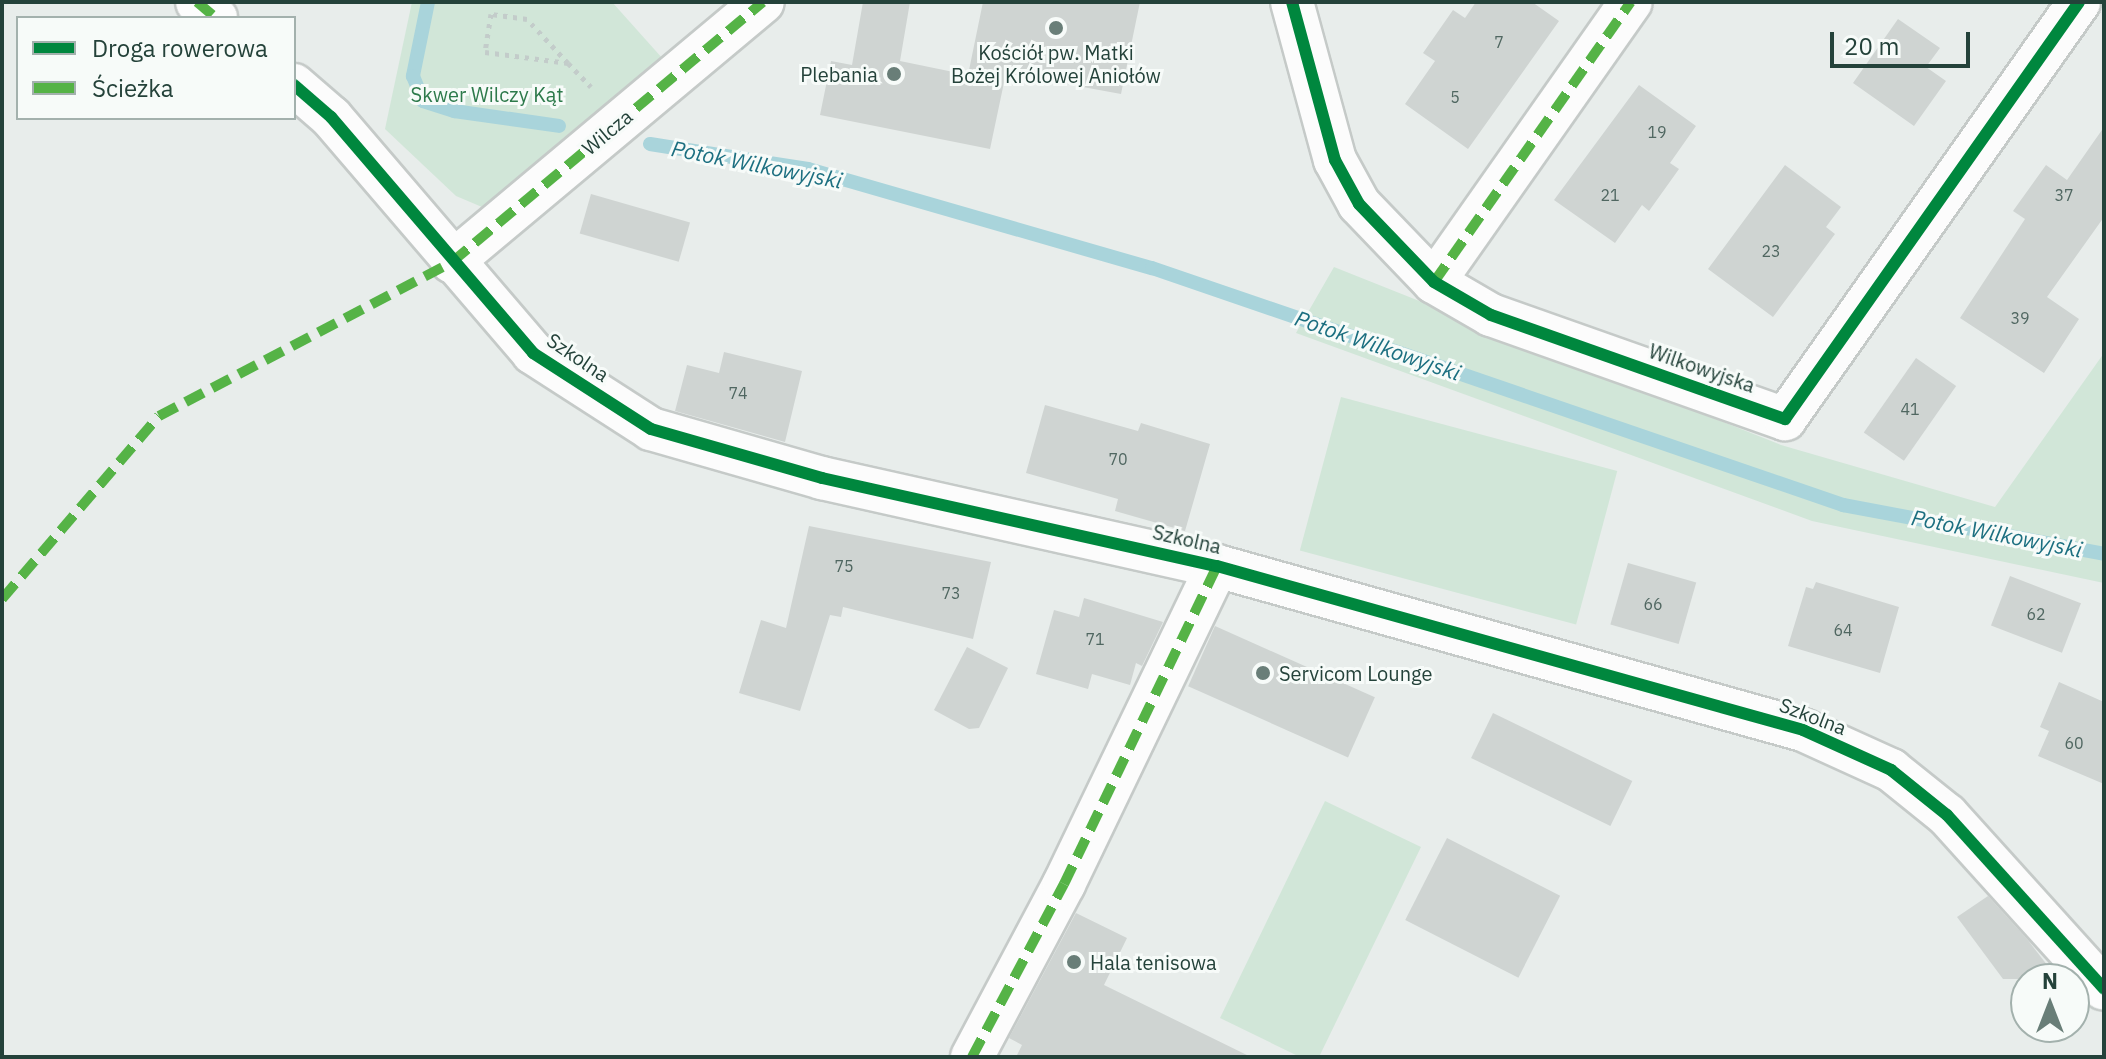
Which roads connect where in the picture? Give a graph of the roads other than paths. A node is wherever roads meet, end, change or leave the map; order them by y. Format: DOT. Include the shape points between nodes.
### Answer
graph roads {
  1 [pos="197,2"];
  2 [pos="763,2"];
  3 [pos="1292,2"];
  4 [pos="1631,2"];
  5 [pos="2079,2"];
  6 [pos="214,16"];
  7 [pos="296,87"];
  8 [pos="452,262"];
  9 [pos="1434,282"];
  10 [pos="1217,566"];
  11 [pos="2104,989"];
  12 [pos="972,1057"];
  1 -- 6 [label="street"];
  2 -- 8 [label="street, Wilcza"];
  3 -- 9 [label="street, Wilkowyjska" via="1335,160 1359,204"];
  4 -- 9 [label="street"];
  5 -- 9 [label="street, Wilkowyjska" via="1785,419 1491,315"];
  7 -- 8 [label="street, Szkolna" via="331,117"];
  8 -- 10 [label="street, Szkolna" via="533,353 651,429 822,478"];
  10 -- 11 [label="street, Szkolna" via="1803,730 1891,770 1947,815"];
  10 -- 12 [label="street" via="1064,884"];
}
